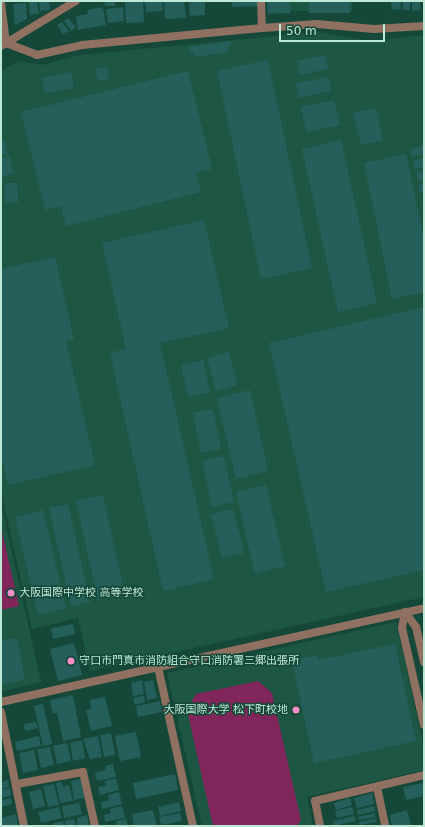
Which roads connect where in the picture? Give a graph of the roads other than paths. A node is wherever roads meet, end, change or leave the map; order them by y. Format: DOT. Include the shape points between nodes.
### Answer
graph roads {
  1 [pos="261,1"];
  2 [pos="74,2"];
  3 [pos="1,3"];
  4 [pos="424,26"];
  5 [pos="262,28"];
  6 [pos="4,45"];
  7 [pos="424,608"];
  8 [pos="405,612"];
  9 [pos="424,662"];
  10 [pos="158,668"];
  11 [pos="1,702"];
  12 [pos="1,712"];
  13 [pos="424,725"];
  14 [pos="424,775"];
  15 [pos="16,784"];
  16 [pos="377,786"];
  17 [pos="24,826"];
  18 [pos="95,826"];
  19 [pos="193,826"];
  20 [pos="320,826"];
  21 [pos="385,826"];
  1 -- 5 [label="street"];
  2 -- 6 [label="street"];
  3 -- 6 [label="street"];
  4 -- 5 [label="street" via="374,29 317,24"];
  5 -- 6 [label="street" via="82,45 38,55"];
  7 -- 8 [label="street"];
  8 -- 9 [label="street" via="416,627"];
  8 -- 10 [label="street"];
  8 -- 13 [label="street" via="402,628"];
  10 -- 11 [label="street"];
  10 -- 19 [label="street"];
  12 -- 15 [label="street"];
  14 -- 16 [label="street"];
  15 -- 17 [label="street"];
  15 -- 18 [label="street" via="83,772"];
  16 -- 20 [label="street" via="315,801"];
  16 -- 21 [label="street"];
}
